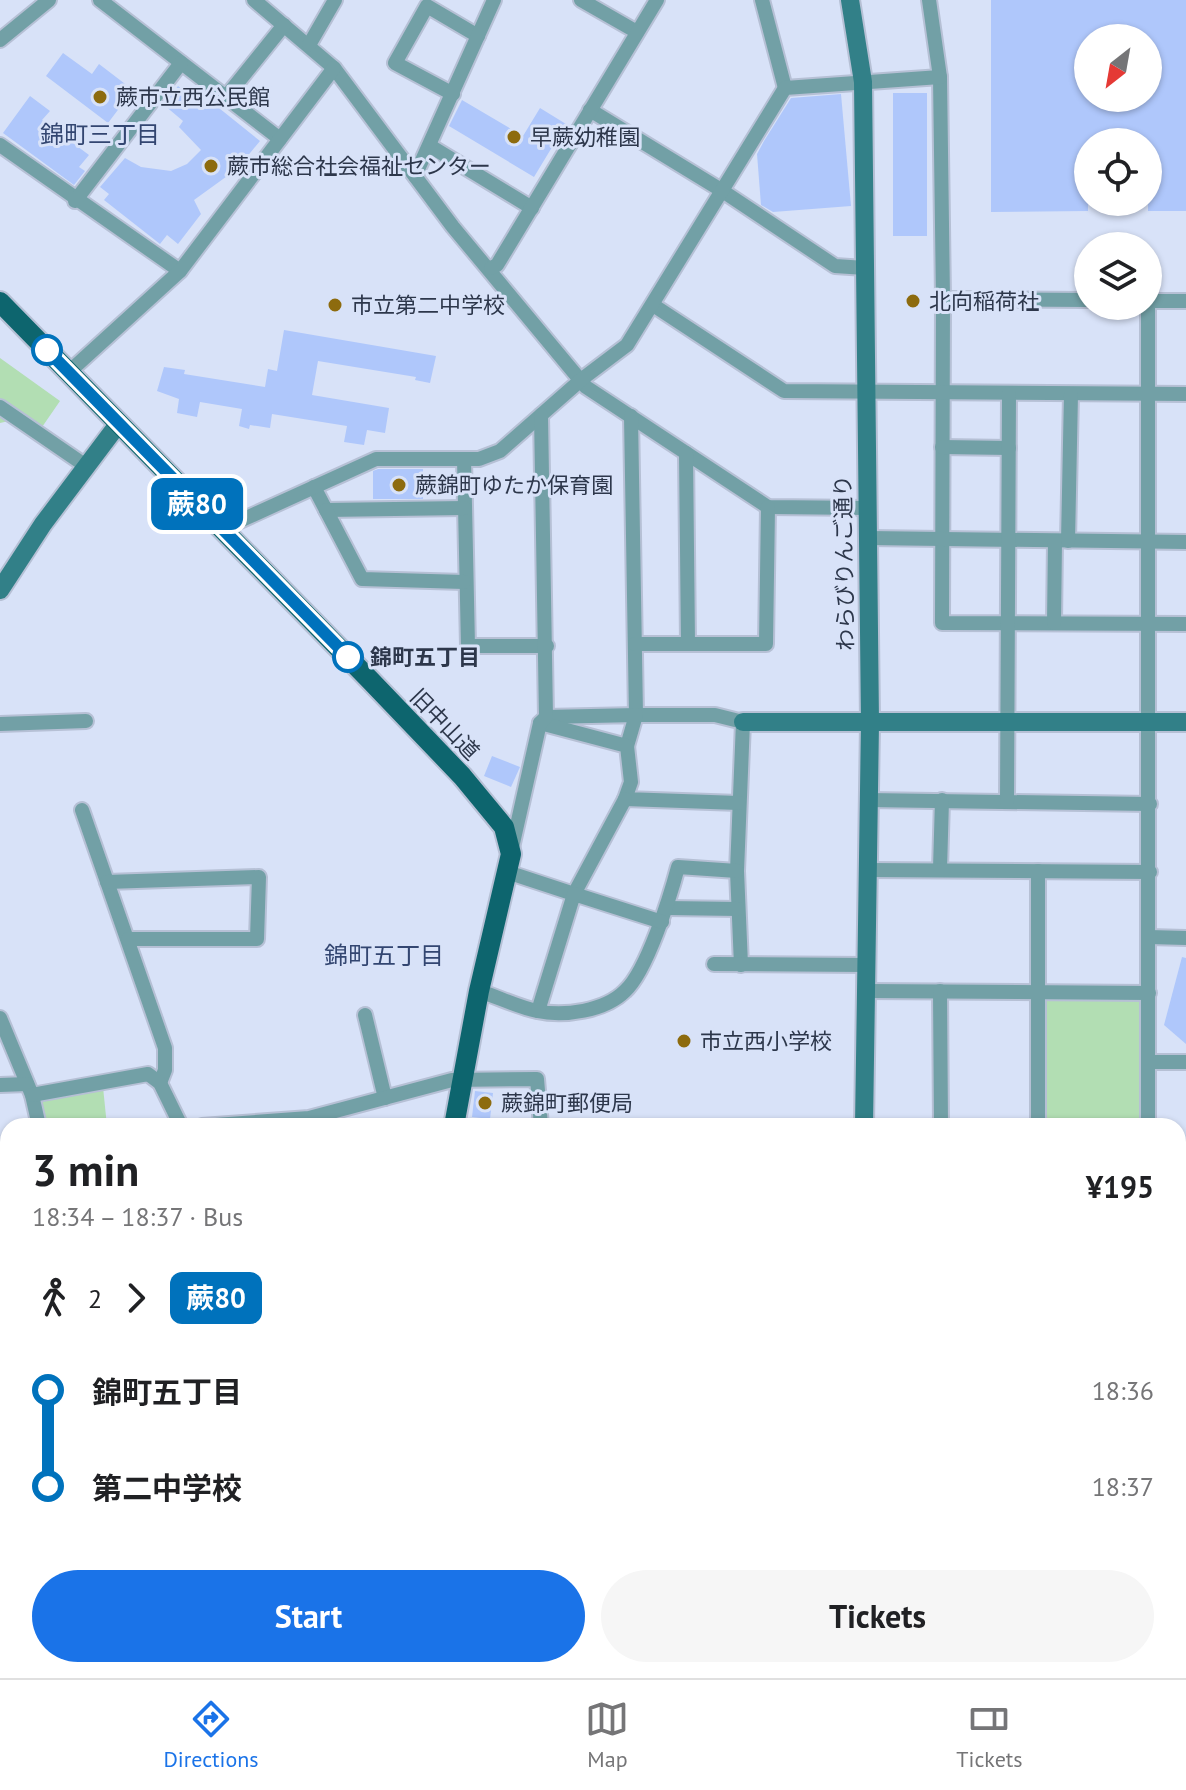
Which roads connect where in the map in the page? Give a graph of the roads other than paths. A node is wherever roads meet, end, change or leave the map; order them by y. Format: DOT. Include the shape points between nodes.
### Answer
graph roads {
  1 [pos="49,0"];
  2 [pos="100,0"];
  3 [pos="254,0"];
  4 [pos="335,0"];
  5 [pos="494,0"];
  6 [pos="581,0"];
  7 [pos="657,0"];
  8 [pos="762,0"];
  9 [pos="850,0"];
  10 [pos="929,0"];
  11 [pos="284,25"];
  12 [pos="637,32"];
  13 [pos="478,36"];
  14 [pos="0,40"];
  15 [pos="309,45"];
  16 [pos="181,63"];
  17 [pos="334,68"];
  18 [pos="940,77"];
  19 [pos="863,82"];
  20 [pos="785,88"];
  21 [pos="453,94"];
  22 [pos="226,97"];
  23 [pos="590,110"];
  24 [pos="280,139"];
  25 [pos="0,145"];
  26 [pos="430,146"];
  27 [pos="415,176"];
  28 [pos="721,190"];
  29 [pos="75,201"];
  30 [pos="532,208"];
  31 [pos="491,268"];
  32 [pos="865,268"];
  33 [pos="180,271"];
  34 [pos="943,299"];
  35 [pos="1074,300"];
  36 [pos="1162,301"];
  37 [pos="1186,301"];
  38 [pos="0,302"];
  39 [pos="653,305"];
  40 [pos="1148,320"];
  41 [pos="69,372"];
  42 [pos="582,379"];
  43 [pos="866,393"];
  44 [pos="941,393"];
  45 [pos="1009,394"];
  46 [pos="1071,394"];
  47 [pos="1149,394"];
  48 [pos="1186,394"];
  49 [pos="0,407"];
  50 [pos="541,415"];
  51 [pos="631,416"];
  52 [pos="119,423"];
  53 [pos="942,447"];
  54 [pos="1009,448"];
  55 [pos="686,453"];
  56 [pos="464,459"];
  57 [pos="86,466"];
  58 [pos="314,487"];
  59 [pos="768,507"];
  60 [pos="464,508"];
  61 [pos="867,508"];
  62 [pos="326,510"];
  63 [pos="222,529"];
  64 [pos="868,538"];
  65 [pos="941,539"];
  66 [pos="1008,540"];
  67 [pos="1061,541"];
  68 [pos="1150,542"];
  69 [pos="1186,542"];
  70 [pos="464,582"];
  71 [pos="0,590"];
  72 [pos="1008,623"];
  73 [pos="1054,623"];
  74 [pos="1150,624"];
  75 [pos="1186,624"];
  76 [pos="635,644"];
  77 [pos="688,644"];
  78 [pos="547,646"];
  79 [pos="636,715"];
  80 [pos="543,720"];
  81 [pos="86,721"];
  82 [pos="743,722"];
  83 [pos="1008,722"];
  84 [pos="1151,722"];
  85 [pos="1186,722"];
  86 [pos="870,723"];
  87 [pos="0,724"];
  88 [pos="627,746"];
  89 [pos="625,799"];
  90 [pos="868,800"];
  91 [pos="942,800"];
  92 [pos="1007,802"];
  93 [pos="739,803"];
  94 [pos="1150,804"];
  95 [pos="82,810"];
  96 [pos="509,863"];
  97 [pos="940,869"];
  98 [pos="868,870"];
  99 [pos="737,871"];
  100 [pos="1038,871"];
  101 [pos="1150,872"];
  102 [pos="107,882"];
  103 [pos="574,894"];
  104 [pos="738,909"];
  105 [pos="664,915"];
  106 [pos="1149,937"];
  107 [pos="1186,938"];
  108 [pos="128,939"];
  109 [pos="714,964"];
  110 [pos="741,965"];
  111 [pos="866,965"];
  112 [pos="1039,990"];
  113 [pos="479,991"];
  114 [pos="866,991"];
  115 [pos="940,991"];
  116 [pos="1149,993"];
  117 [pos="538,1011"];
  118 [pos="365,1015"];
  119 [pos="0,1018"];
  120 [pos="1148,1062"];
  121 [pos="1186,1062"];
  122 [pos="461,1080"];
  123 [pos="160,1083"];
  124 [pos="0,1085"];
  125 [pos="30,1089"];
  126 [pos="385,1098"];
  127 [pos="37,1118"];
  128 [pos="177,1118"];
  129 [pos="304,1118"];
  130 [pos="455,1118"];
  131 [pos="540,1118"];
  132 [pos="864,1118"];
  133 [pos="941,1118"];
  134 [pos="1038,1118"];
  135 [pos="1148,1118"];
  1 -- 14 [label="street"];
  2 -- 16 [label="street"];
  3 -- 11 [label="street"];
  4 -- 15 [label="street"];
  5 -- 13 [label="street"];
  6 -- 12 [label="street"];
  7 -- 12 [label="street"];
  8 -- 20 [label="street"];
  9 -- 19 [label="street, わらびりんご通り"];
  10 -- 18 [label="street"];
  11 -- 15 [label="street"];
  11 -- 22 [label="street"];
  12 -- 23 [label="street"];
  13 -- 21 [label="street"];
  13 -- 21 [label="street" via="427,6 395,63"];
  15 -- 17 [label="street"];
  16 -- 22 [label="street"];
  16 -- 29 [label="street"];
  17 -- 24 [label="street"];
  17 -- 27 [label="street"];
  18 -- 19 [label="street"];
  18 -- 34 [label="street"];
  19 -- 20 [label="street"];
  19 -- 32 [label="street, わらびりんご通り"];
  20 -- 28 [label="street"];
  21 -- 26 [label="street"];
  22 -- 24 [label="street"];
  23 -- 28 [label="street"];
  23 -- 30 [label="street"];
  24 -- 33 [label="street"];
  25 -- 29 [label="street"];
  26 -- 27 [label="street"];
  26 -- 30 [label="street"];
  27 -- 31 [label="street"];
  28 -- 32 [label="street" via="835,266"];
  28 -- 39 [label="street"];
  29 -- 33 [label="street"];
  30 -- 31 [label="street"];
  31 -- 42 [label="street"];
  32 -- 43 [label="street, わらびりんご通り"];
  33 -- 41 [label="street"];
  34 -- 35 [label="street"];
  34 -- 44 [label="street"];
  36 -- 37 [label="street"];
  38 -- 41 [label="main road, 旧中山道"];
  39 -- 42 [label="street" via="627,345"];
  39 -- 43 [label="street" via="784,391"];
  40 -- 47 [label="street"];
  41 -- 52 [label="main road, 旧中山道"];
  42 -- 50 [label="street"];
  42 -- 51 [label="street"];
  43 -- 44 [label="street"];
  43 -- 61 [label="street, わらびりんご通り"];
  44 -- 45 [label="street"];
  44 -- 53 [label="street"];
  45 -- 46 [label="street"];
  45 -- 54 [label="street"];
  46 -- 47 [label="street"];
  46 -- 67 [label="street"];
  47 -- 48 [label="street"];
  47 -- 68 [label="street"];
  49 -- 57 [label="street"];
  50 -- 56 [label="street" via="500,451"];
  50 -- 78 [label="street"];
  51 -- 55 [label="street"];
  51 -- 76 [label="street"];
  52 -- 57 [label="street"];
  52 -- 63 [label="main road, 旧中山道"];
  53 -- 54 [label="street"];
  53 -- 65 [label="street"];
  54 -- 66 [label="street"];
  55 -- 59 [label="street"];
  55 -- 77 [label="street"];
  56 -- 58 [label="street" via="376,459"];
  56 -- 60 [label="street"];
  57 -- 71 [label="street"];
  58 -- 62 [label="street"];
  58 -- 63 [label="street"];
  59 -- 61 [label="street"];
  59 -- 77 [label="street" via="766,644"];
  60 -- 62 [label="street"];
  60 -- 70 [label="street"];
  61 -- 64 [label="street, わらびりんご通り"];
  62 -- 70 [label="street" via="362,579"];
  63 -- 96 [label="main road, 旧中山道" via="470,785 504,827"];
  64 -- 65 [label="street"];
  64 -- 86 [label="street, わらびりんご通り"];
  65 -- 66 [label="street"];
  65 -- 72 [label="street" via="942,623"];
  66 -- 67 [label="street"];
  66 -- 72 [label="street"];
  67 -- 68 [label="street"];
  67 -- 73 [label="street"];
  68 -- 69 [label="street"];
  68 -- 74 [label="street"];
  70 -- 78 [label="street" via="468,646"];
  72 -- 73 [label="street"];
  72 -- 83 [label="street"];
  73 -- 74 [label="street"];
  74 -- 75 [label="street"];
  74 -- 84 [label="street"];
  76 -- 77 [label="street"];
  76 -- 79 [label="street"];
  78 -- 80 [label="street"];
  79 -- 80 [label="street"];
  79 -- 82 [label="street" via="715,715"];
  79 -- 88 [label="street"];
  80 -- 88 [label="street"];
  80 -- 96 [label="street"];
  81 -- 87 [label="street"];
  82 -- 86 [label="street"];
  82 -- 93 [label="street"];
  83 -- 84 [label="street"];
  83 -- 86 [label="street"];
  83 -- 92 [label="street"];
  84 -- 85 [label="street"];
  84 -- 94 [label="street"];
  86 -- 90 [label="street, わらびりんご通り"];
  88 -- 89 [label="street" via="631,782"];
  89 -- 93 [label="street"];
  89 -- 103 [label="street"];
  90 -- 91 [label="street"];
  90 -- 98 [label="street, わらびりんご通り"];
  91 -- 92 [label="street"];
  91 -- 97 [label="street"];
  92 -- 94 [label="street"];
  93 -- 99 [label="street"];
  94 -- 101 [label="street"];
  95 -- 102 [label="street"];
  96 -- 103 [label="street"];
  96 -- 113 [label="main road"];
  97 -- 98 [label="street"];
  97 -- 100 [label="street"];
  98 -- 111 [label="street, わらびりんご通り"];
  99 -- 104 [label="street"];
  99 -- 105 [label="street" via="678,867"];
  100 -- 101 [label="street"];
  100 -- 112 [label="street"];
  101 -- 106 [label="street"];
  102 -- 108 [label="street"];
  102 -- 108 [label="street" via="259,877 257,939"];
  103 -- 105 [label="street"];
  103 -- 117 [label="street"];
  104 -- 105 [label="street"];
  104 -- 110 [label="street"];
  105 -- 117 [label="street" via="626,991 600,1006 567,1013"];
  106 -- 107 [label="street"];
  106 -- 116 [label="street"];
  108 -- 123 [label="street" via="165,1048"];
  109 -- 110 [label="street"];
  110 -- 111 [label="street"];
  111 -- 114 [label="street, わらびりんご通り"];
  112 -- 115 [label="street"];
  112 -- 116 [label="street"];
  112 -- 134 [label="street"];
  113 -- 117 [label="street"];
  113 -- 122 [label="main road"];
  114 -- 115 [label="street"];
  114 -- 132 [label="street, わらびりんご通り"];
  115 -- 133 [label="street"];
  116 -- 120 [label="street"];
  118 -- 126 [label="street"];
  119 -- 125 [label="street"];
  120 -- 121 [label="street"];
  120 -- 135 [label="street"];
  122 -- 126 [label="street"];
  122 -- 130 [label="main road"];
  122 -- 131 [label="street" via="537,1079"];
  123 -- 125 [label="street" via="148,1074"];
  123 -- 128 [label="street"];
  124 -- 125 [label="street"];
  125 -- 127 [label="street"];
  126 -- 129 [label="street"];
}
